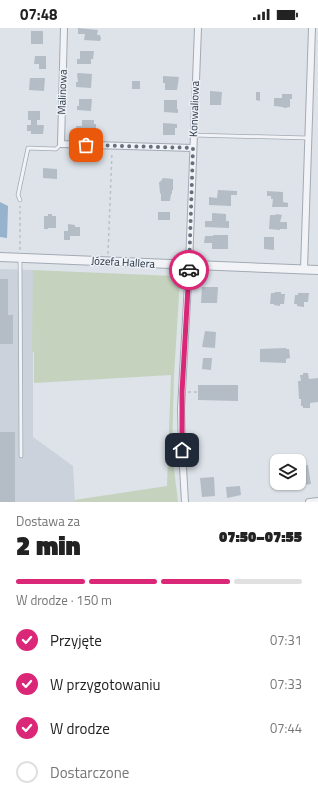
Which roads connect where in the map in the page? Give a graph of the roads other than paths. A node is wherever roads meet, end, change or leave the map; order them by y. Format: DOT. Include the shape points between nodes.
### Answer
graph roads {
  1 [pos="64,28"];
  2 [pos="198,28"];
  3 [pos="312,28"];
  4 [pos="193,135"];
  5 [pos="308,138"];
  6 [pos="61,144"];
  7 [pos="193,148"];
  8 [pos="20,200"];
  9 [pos="0,257"];
  10 [pos="20,258"];
  11 [pos="190,265"];
  12 [pos="304,269"];
  13 [pos="318,270"];
  14 [pos="21,456"];
  15 [pos="318,501"];
  16 [pos="186,502"];
  17 [pos="310,502"];
  1 -- 6 [label="street, Malinowa"];
  2 -- 4 [label="street, Konwaliowa"];
  3 -- 5 [label="street"];
  4 -- 5 [label="lane"];
  4 -- 7 [label="street, Konwaliowa"];
  5 -- 12 [label="street"];
  6 -- 7 [label="street"];
  6 -- 8 [label="lane" via="56,149 28,148 18,195"];
  7 -- 11 [label="street, Konwaliowa"];
  9 -- 10 [label="street, Józefa Hallera"];
  10 -- 11 [label="street, Józefa Hallera"];
  10 -- 14 [label="lane"];
  11 -- 12 [label="street, Józefa Hallera"];
  11 -- 16 [label="street, Konwaliowa" via="182,392 182,450"];
  12 -- 13 [label="street, Józefa Hallera"];
  15 -- 17 [label="street"];
}
